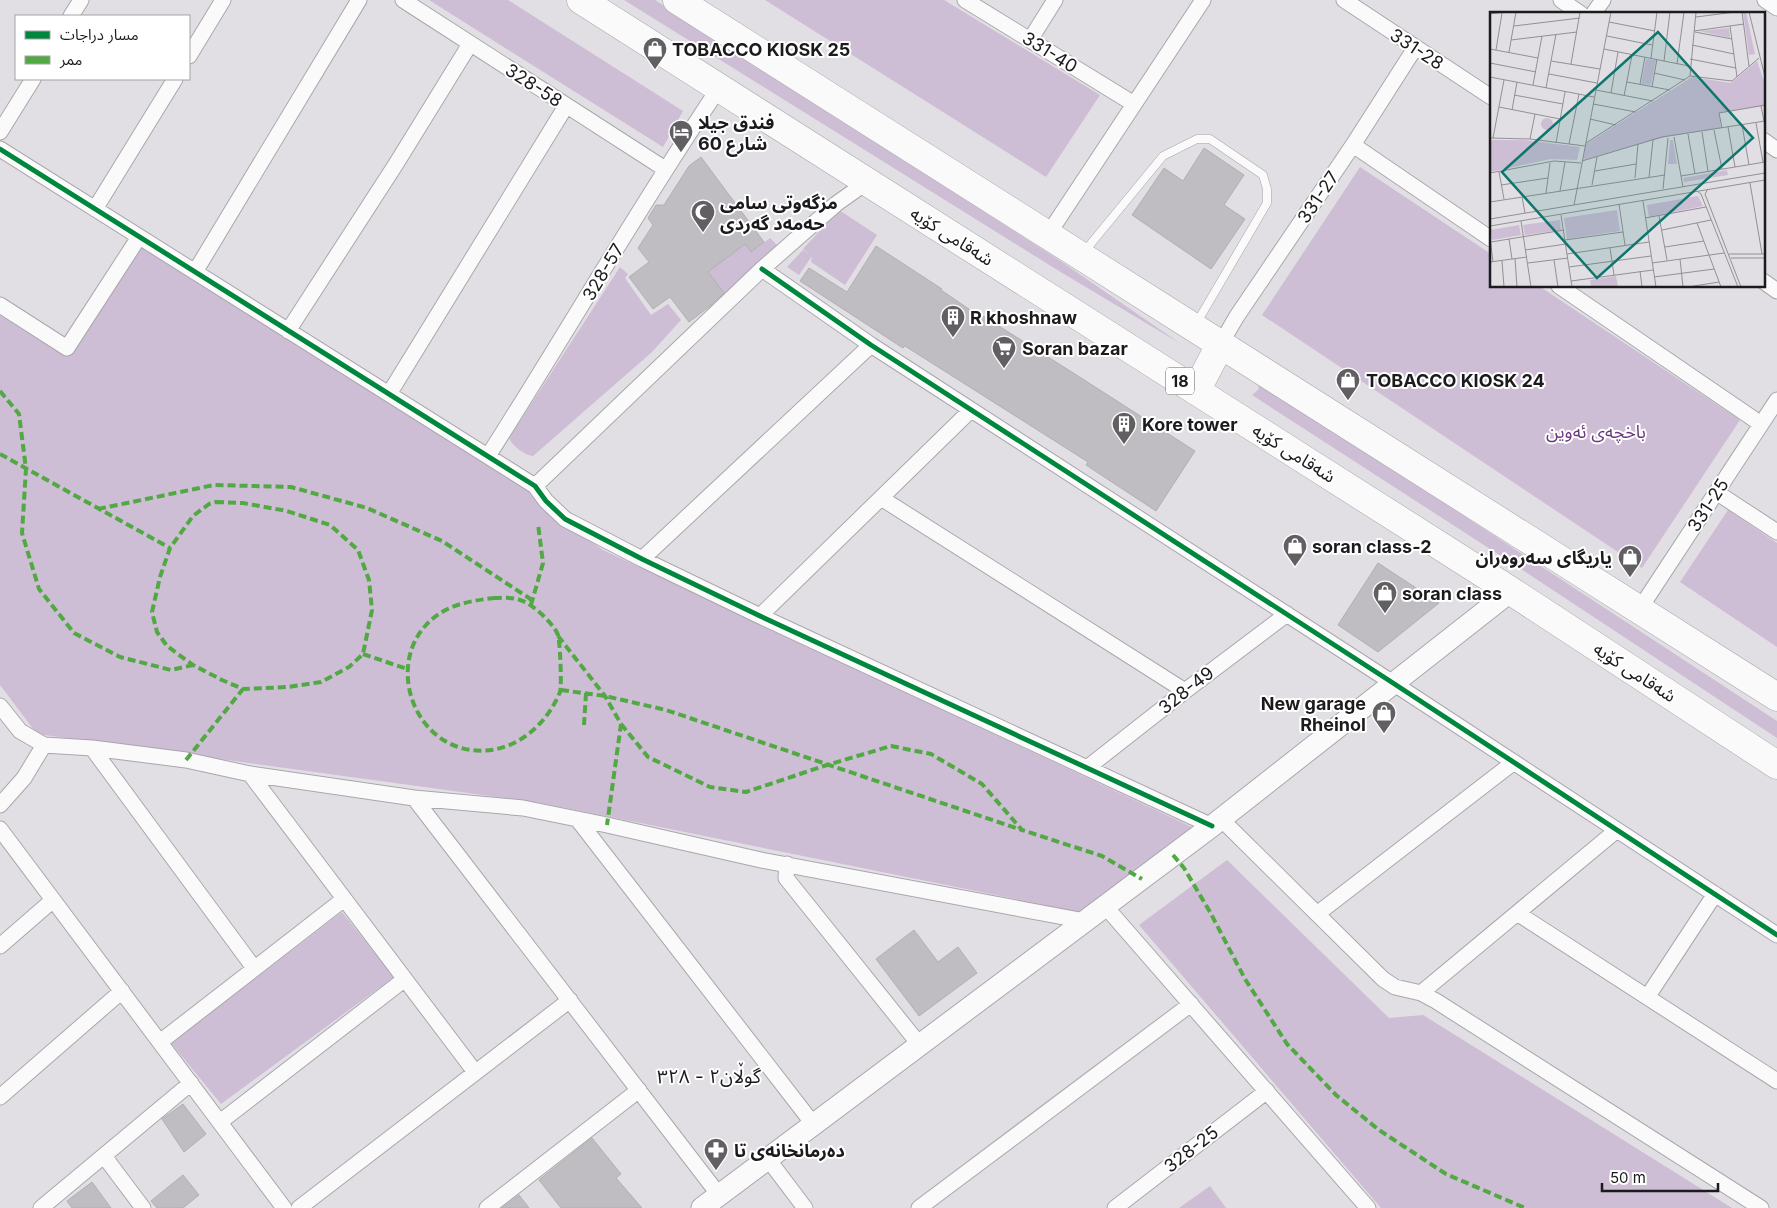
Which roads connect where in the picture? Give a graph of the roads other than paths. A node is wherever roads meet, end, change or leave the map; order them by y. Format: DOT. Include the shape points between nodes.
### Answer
graph roads {
  1 [pos="81,0"];
  2 [pos="223,0"];
  3 [pos="359,0"];
  4 [pos="403,0"];
  5 [pos="581,0"];
  6 [pos="678,0"];
  7 [pos="965,0"];
  8 [pos="1055,0"];
  9 [pos="1203,0"];
  10 [pos="1344,0"];
  11 [pos="1561,0"];
  12 [pos="1603,0"];
  13 [pos="1765,0"];
  14 [pos="1777,8"];
  15 [pos="1578,12"];
  16 [pos="1594,12"];
  17 [pos="72,15"];
  18 [pos="1030,40"];
  19 [pos="470,44"];
  20 [pos="1415,48"];
  21 [pos="190,54"];
  22 [pos="32,80"];
  23 [pos="174,80"];
  24 [pos="719,88"];
  25 [pos="1490,96"];
  26 [pos="1134,104"];
  27 [pos="566,106"];
  28 [pos="0,132"];
  29 [pos="1764,141"];
  30 [pos="1353,145"];
  31 [pos="0,149"];
  32 [pos="1777,150"];
  33 [pos="666,169"];
  34 [pos="867,182"];
  35 [pos="95,209"];
  36 [pos="1048,236"];
  37 [pos="139,237"];
  38 [pos="1490,238"];
  39 [pos="1080,256"];
  40 [pos="762,269"];
  41 [pos="195,272"];
  42 [pos="1764,283"];
  43 [pos="1562,288"];
  44 [pos="1777,291"];
  45 [pos="0,305"];
  46 [pos="1193,328"];
  47 [pos="288,331"];
  48 [pos="871,345"];
  49 [pos="1220,345"];
  50 [pos="1196,391"];
  51 [pos="389,394"];
  52 [pos="1777,400"];
  53 [pos="970,411"];
  54 [pos="1761,424"];
  55 [pos="488,456"];
  56 [pos="535,486"];
  57 [pos="1716,492"];
  58 [pos="881,498"];
  59 [pos="1777,532"];
  60 [pos="642,559"];
  61 [pos="1511,591"];
  62 [pos="1639,610"];
  63 [pos="1287,614"];
  64 [pos="760,616"];
  65 [pos="1393,683"];
  66 [pos="1185,691"];
  67 [pos="1777,697"];
  68 [pos="0,706"];
  69 [pos="44,745"];
  70 [pos="92,748"];
  71 [pos="1514,762"];
  72 [pos="1777,765"];
  73 [pos="1087,768"];
  74 [pos="250,774"];
  75 [pos="414,798"];
  76 [pos="0,805"];
  77 [pos="578,820"];
  78 [pos="1216,823"];
  79 [pos="0,829"];
  80 [pos="1618,830"];
  81 [pos="787,864"];
  82 [pos="1715,894"];
  83 [pos="344,899"];
  84 [pos="53,900"];
  85 [pos="1105,906"];
  86 [pos="1517,913"];
  87 [pos="1317,914"];
  88 [pos="1085,921"];
  89 [pos="1777,935"];
  90 [pos="0,946"];
  91 [pos="254,968"];
  92 [pos="405,979"];
  93 [pos="122,991"];
  94 [pos="1421,993"];
  95 [pos="1648,996"];
  96 [pos="570,1000"];
  97 [pos="1191,1004"];
  98 [pos="160,1042"];
  99 [pos="919,1044"];
  100 [pos="475,1072"];
  101 [pos="1777,1081"];
  102 [pos="191,1084"];
  103 [pos="639,1090"];
  104 [pos="1267,1091"];
  105 [pos="0,1096"];
  106 [pos="220,1122"];
  107 [pos="814,1125"];
  108 [pos="104,1156"];
  109 [pos="768,1159"];
  110 [pos="719,1195"];
  111 [pos="41,1208"];
  112 [pos="143,1208"];
  113 [pos="284,1208"];
  114 [pos="299,1208"];
  115 [pos="488,1208"];
  116 [pos="702,1208"];
  117 [pos="805,1208"];
  118 [pos="919,1208"];
  119 [pos="1115,1208"];
  120 [pos="1368,1208"];
  121 [pos="1761,1208"];
  1 -- 17 [label="street"];
  2 -- 21 [label="street"];
  3 -- 41 [label="street"];
  4 -- 19 [label="street, 328-58"];
  5 -- 24 [label="highway, شەقامی کۆیە / 18"];
  6 -- 36 [label="highway"];
  7 -- 18 [label="street, 331-40"];
  8 -- 18 [label="street"];
  9 -- 26 [label="street"];
  10 -- 20 [label="street, 331-28"];
  11 -- 15 [label="street"];
  12 -- 16 [label="street"];
  13 -- 14 [label="street"];
  18 -- 26 [label="street, 331-40"];
  19 -- 27 [label="street, 328-58"];
  19 -- 47 [label="street"];
  20 -- 25 [label="street, 331-28"];
  20 -- 30 [label="street, 331-27"];
  22 -- 28 [label="street"];
  23 -- 35 [label="street"];
  24 -- 33 [label="street, 328-57"];
  24 -- 34 [label="highway, شەقامی کۆیە / 18"];
  26 -- 36 [label="street"];
  27 -- 33 [label="street, 328-58"];
  27 -- 51 [label="street"];
  29 -- 32 [label="street"];
  30 -- 38 [label="street"];
  30 -- 49 [label="street, 331-27"];
  31 -- 35 [label="street"];
  33 -- 55 [label="street, 328-57"];
  34 -- 40 [label="street" via="836,204"];
  34 -- 50 [label="highway, شەقامی کۆیە / 18"];
  35 -- 37 [label="street"];
  36 -- 39 [label="highway"];
  37 -- 41 [label="street"];
  37 -- 45 [label="street" via="67,348"];
  39 -- 46 [label="highway"];
  39 -- 46 [label="lane" via="1163,156 1197,139 1210,139 1263,175 1266,203"];
  40 -- 48 [label="street"];
  40 -- 56 [label="street"];
  41 -- 47 [label="street"];
  42 -- 44 [label="street"];
  43 -- 54 [label="street"];
  46 -- 49 [label="highway"];
  47 -- 51 [label="street"];
  48 -- 53 [label="street"];
  48 -- 60 [label="street"];
  49 -- 50 [label="highway"];
  49 -- 62 [label="highway"];
  50 -- 61 [label="highway, شەقامی کۆیە / 18"];
  51 -- 55 [label="street"];
  52 -- 54 [label="street, 331-25"];
  53 -- 58 [label="street"];
  53 -- 63 [label="street"];
  54 -- 57 [label="street, 331-25"];
  55 -- 56 [label="street"];
  56 -- 60 [label="street" via="566,519"];
  57 -- 59 [label="street"];
  57 -- 62 [label="street, 331-25"];
  58 -- 64 [label="street"];
  58 -- 66 [label="street"];
  60 -- 64 [label="street"];
  61 -- 65 [label="street"];
  61 -- 72 [label="highway, شەقامی کۆیە / 18"];
  62 -- 67 [label="highway"];
  63 -- 65 [label="street"];
  63 -- 66 [label="street, 328-49"];
  64 -- 73 [label="street"];
  65 -- 71 [label="street"];
  65 -- 78 [label="street"];
  66 -- 73 [label="street, 328-49"];
  68 -- 69 [label="street" via="20,731"];
  69 -- 70 [label="street"];
  69 -- 76 [label="street" via="24,778"];
  70 -- 74 [label="street" via="186,760"];
  70 -- 91 [label="street"];
  71 -- 80 [label="street"];
  71 -- 87 [label="street"];
  73 -- 78 [label="street"];
  74 -- 75 [label="street"];
  74 -- 83 [label="street"];
  75 -- 77 [label="street" via="523,808"];
  75 -- 96 [label="street"];
  77 -- 81 [label="street"];
  77 -- 107 [label="street"];
  78 -- 85 [label="street"];
  78 -- 87 [label="street"];
  79 -- 84 [label="street"];
  80 -- 82 [label="street"];
  80 -- 86 [label="street"];
  81 -- 88 [label="street"];
  81 -- 99 [label="street" via="786,878"];
  82 -- 89 [label="street"];
  82 -- 95 [label="street"];
  83 -- 91 [label="street"];
  83 -- 92 [label="street"];
  84 -- 90 [label="street"];
  84 -- 93 [label="street"];
  85 -- 88 [label="street"];
  85 -- 97 [label="street"];
  86 -- 94 [label="street"];
  86 -- 95 [label="street"];
  87 -- 94 [label="street" via="1383,979 1395,987"];
  88 -- 99 [label="street"];
  91 -- 98 [label="street"];
  92 -- 100 [label="street"];
  92 -- 106 [label="street"];
  93 -- 98 [label="street"];
  93 -- 105 [label="street"];
  94 -- 121 [label="street"];
  95 -- 101 [label="street"];
  96 -- 100 [label="street"];
  96 -- 103 [label="street"];
  97 -- 104 [label="street"];
  97 -- 118 [label="street"];
  98 -- 102 [label="street"];
  99 -- 107 [label="street"];
  100 -- 114 [label="street"];
  102 -- 106 [label="street"];
  102 -- 108 [label="street"];
  103 -- 110 [label="street"];
  103 -- 115 [label="street"];
  104 -- 119 [label="street, 328-25"];
  104 -- 120 [label="street"];
  106 -- 113 [label="street"];
  107 -- 109 [label="street"];
  108 -- 111 [label="street"];
  108 -- 112 [label="street"];
  109 -- 110 [label="street"];
  109 -- 117 [label="street"];
  110 -- 116 [label="street"];
}
